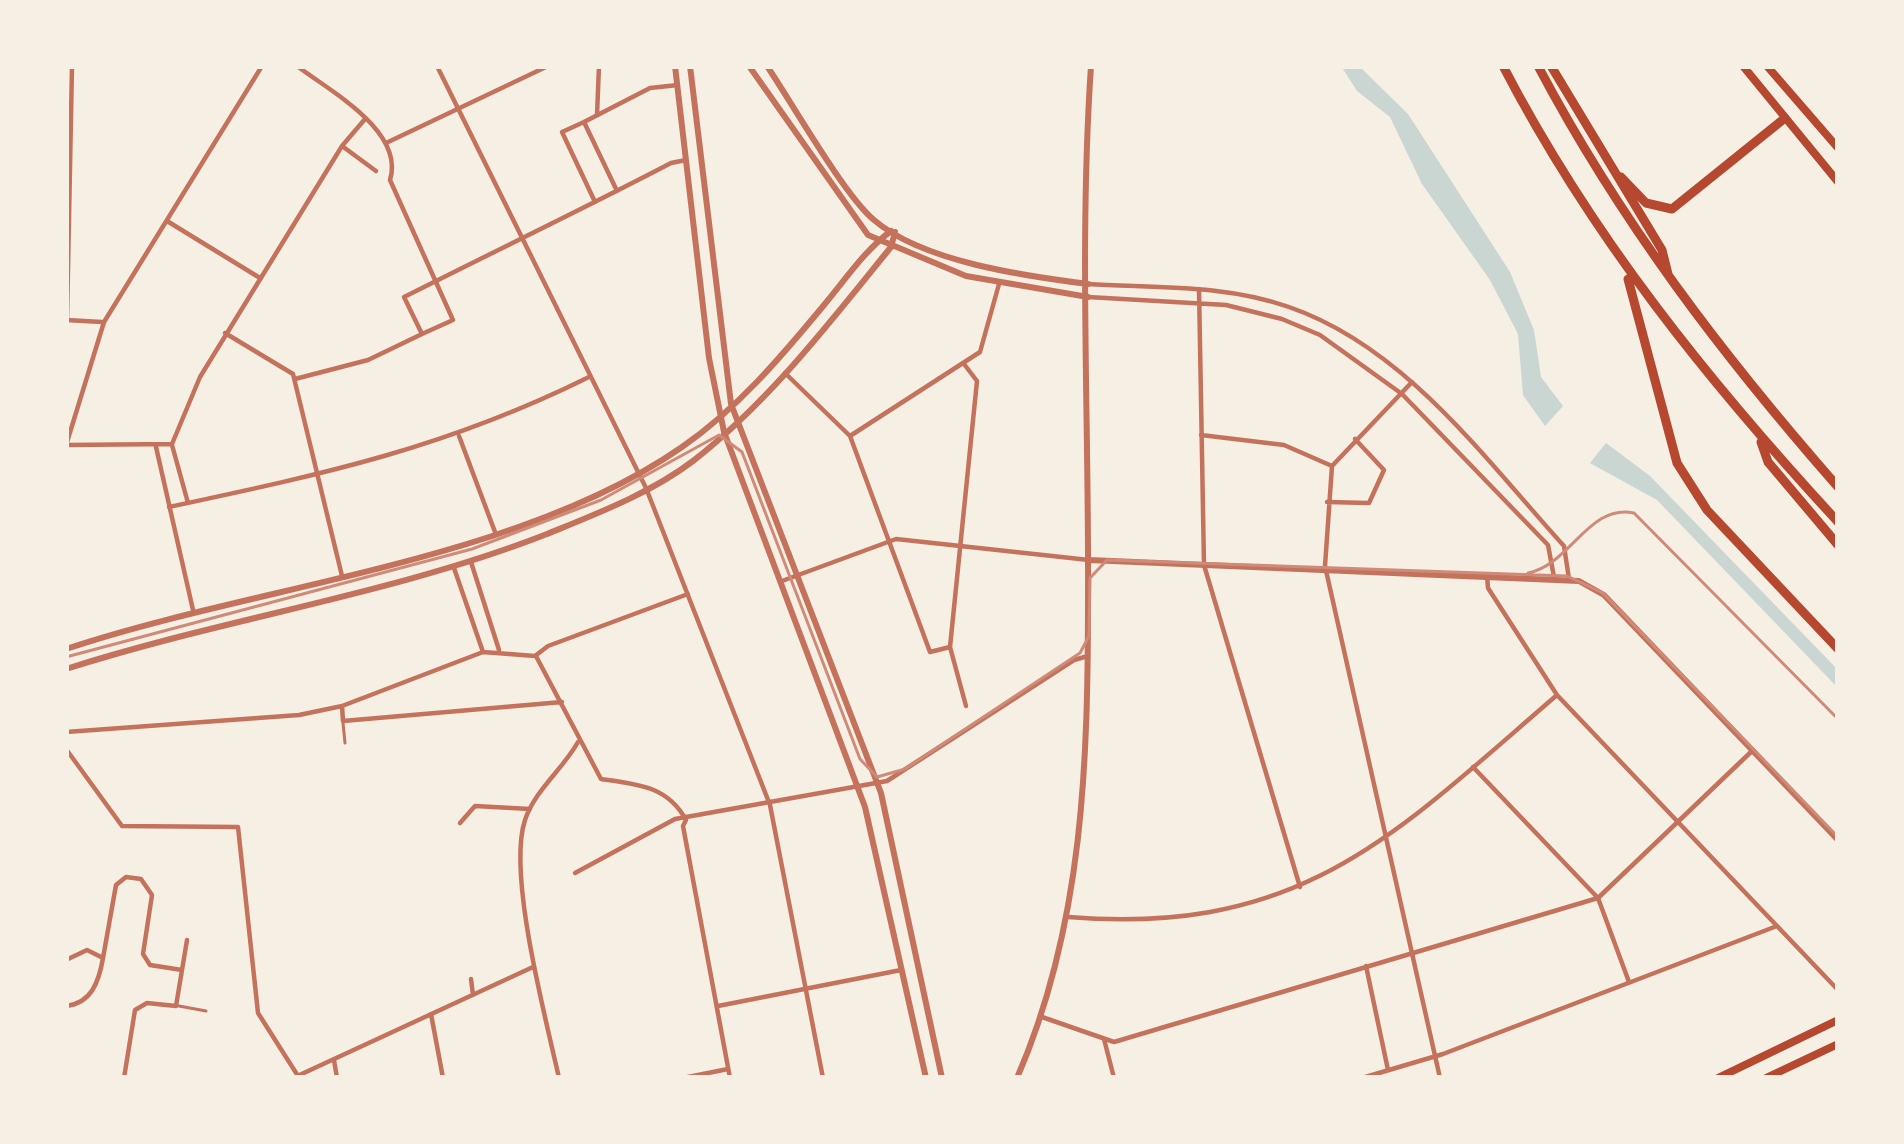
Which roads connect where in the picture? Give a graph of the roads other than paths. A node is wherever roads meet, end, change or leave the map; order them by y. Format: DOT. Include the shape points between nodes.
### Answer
graph roads {
  1 [pos="72,66"];
  2 [pos="297,66"];
  3 [pos="437,66"];
  4 [pos="548,66"];
  5 [pos="599,66"];
  6 [pos="675,66"];
  7 [pos="690,66"];
  8 [pos="749,66"];
  9 [pos="767,66"];
  10 [pos="1091,66"];
  11 [pos="1503,66"];
  12 [pos="1538,66"];
  13 [pos="1551,66"];
  14 [pos="1743,66"];
  15 [pos="1767,66"];
  16 [pos="259,68"];
  17 [pos="678,85"];
  18 [pos="1800,105"];
  19 [pos="459,109"];
  20 [pos="597,116"];
  21 [pos="1785,118"];
  22 [pos="365,119"];
  23 [pos="584,122"];
  24 [pos="386,143"];
  25 [pos="342,146"];
  26 [pos="1838,148"];
  27 [pos="1598,150"];
  28 [pos="702,158"];
  29 [pos="686,160"];
  30 [pos="376,171"];
  31 [pos="1838,182"];
  32 [pos="617,191"];
  33 [pos="68,192"];
  34 [pos="595,202"];
  35 [pos="167,221"];
  36 [pos="893,231"];
  37 [pos="522,240"];
  38 [pos="877,241"];
  39 [pos="891,248"];
  40 [pos="1625,268"];
  41 [pos="260,278"];
  42 [pos="1669,279"];
  43 [pos="437,280"];
  44 [pos="1057,280"];
  45 [pos="999,284"];
  46 [pos="1085,284"];
  47 [pos="1124,284"];
  48 [pos="1199,289"];
  49 [pos="1057,294"];
  50 [pos="1085,297"];
  51 [pos="1123,297"];
  52 [pos="1199,303"];
  53 [pos="1290,307"];
  54 [pos="66,320"];
  55 [pos="1285,320"];
  56 [pos="104,322"];
  57 [pos="225,334"];
  58 [pos="422,334"];
  59 [pos="66,335"];
  60 [pos="66,348"];
  61 [pos="964,364"];
  62 [pos="785,373"];
  63 [pos="589,377"];
  64 [pos="295,380"];
  65 [pos="1412,382"];
  66 [pos="1402,394"];
  67 [pos="731,404"];
  68 [pos="72,406"];
  69 [pos="720,415"];
  70 [pos="736,421"];
  71 [pos="724,432"];
  72 [pos="1201,435"];
  73 [pos="459,436"];
  74 [pos="850,436"];
  75 [pos="1760,437"];
  76 [pos="1355,440"];
  77 [pos="172,444"];
  78 [pos="66,446"];
  79 [pos="156,447"];
  80 [pos="1332,466"];
  81 [pos="318,473"];
  82 [pos="637,473"];
  83 [pos="1838,487"];
  84 [pos="646,488"];
  85 [pos="1325,502"];
  86 [pos="188,503"];
  87 [pos="169,507"];
  88 [pos="1533,512"];
  89 [pos="1525,521"];
  90 [pos="1838,523"];
  91 [pos="495,532"];
  92 [pos="889,539"];
  93 [pos="1838,545"];
  94 [pos="959,546"];
  95 [pos="1567,553"];
  96 [pos="1088,560"];
  97 [pos="471,562"];
  98 [pos="1204,563"];
  99 [pos="1554,565"];
  100 [pos="454,568"];
  101 [pos="1325,568"];
  102 [pos="1487,574"];
  103 [pos="796,575"];
  104 [pos="342,576"];
  105 [pos="1554,577"];
  106 [pos="1569,579"];
  107 [pos="782,581"];
  108 [pos="688,594"];
  109 [pos="193,610"];
  110 [pos="950,647"];
  111 [pos="66,649"];
  112 [pos="1838,649"];
  113 [pos="499,650"];
  114 [pos="483,652"];
  115 [pos="535,656"];
  116 [pos="1088,656"];
  117 [pos="66,669"];
  118 [pos="1557,694"];
  119 [pos="562,702"];
  120 [pos="342,706"];
  121 [pos="966,706"];
  122 [pos="343,721"];
  123 [pos="66,732"];
  124 [pos="578,742"];
  125 [pos="345,743"];
  126 [pos="66,748"];
  127 [pos="1753,750"];
  128 [pos="1473,767"];
  129 [pos="878,784"];
  130 [pos="859,789"];
  131 [pos="770,805"];
  132 [pos="530,809"];
  133 [pos="686,820"];
  134 [pos="460,823"];
  135 [pos="1676,823"];
  136 [pos="1838,840"];
  137 [pos="1386,841"];
  138 [pos="575,873"];
  139 [pos="1300,886"];
  140 [pos="1598,898"];
  141 [pos="1072,917"];
  142 [pos="1777,926"];
  143 [pos="187,940"];
  144 [pos="1412,952"];
  145 [pos="103,958"];
  146 [pos="66,960"];
  147 [pos="1366,966"];
  148 [pos="533,967"];
  149 [pos="182,970"];
  150 [pos="901,970"];
  151 [pos="471,979"];
  152 [pos="1630,983"];
  153 [pos="807,989"];
  154 [pos="1838,990"];
  155 [pos="473,995"];
  156 [pos="66,1006"];
  157 [pos="176,1006"];
  158 [pos="717,1007"];
  159 [pos="206,1011"];
  160 [pos="431,1014"];
  161 [pos="1045,1018"];
  162 [pos="1838,1020"];
  163 [pos="1104,1040"];
  164 [pos="1838,1044"];
  165 [pos="1435,1057"];
  166 [pos="334,1059"];
  167 [pos="317,1067"];
  168 [pos="728,1069"];
  169 [pos="1388,1070"];
  170 [pos="295,1077"];
  171 [pos="124,1078"];
  172 [pos="319,1078"];
  173 [pos="338,1078"];
  174 [pos="443,1078"];
  175 [pos="559,1078"];
  176 [pos="683,1078"];
  177 [pos="730,1078"];
  178 [pos="824,1078"];
  179 [pos="926,1078"];
  180 [pos="942,1078"];
  181 [pos="1017,1078"];
  182 [pos="1114,1078"];
  183 [pos="1362,1078"];
  184 [pos="1440,1078"];
  185 [pos="1718,1078"];
  186 [pos="1766,1078"];
  1 -- 33 [label="street"];
  2 -- 22 [label="street"];
  3 -- 19 [label="street"];
  4 -- 19 [label="street"];
  5 -- 20 [label="street"];
  6 -- 17 [label="street"];
  7 -- 28 [label="street"];
  8 -- 38 [label="street" via="860,229"];
  9 -- 36 [label="street" via="868,213"];
  10 -- 46 [label="street"];
  11 -- 40 [label="highway"];
  12 -- 42 [label="highway" via="1607,192"];
  13 -- 27 [label="highway"];
  14 -- 21 [label="main road"];
  15 -- 18 [label="main road"];
  16 -- 35 [label="street"];
  17 -- 20 [label="street" via="650,88"];
  17 -- 29 [label="street"];
  18 -- 21 [label="main road"];
  18 -- 26 [label="main road"];
  19 -- 24 [label="street"];
  19 -- 37 [label="street"];
  20 -- 23 [label="street"];
  21 -- 27 [label="highway" via="1672,209 1637,197"];
  21 -- 31 [label="main road"];
  22 -- 24 [label="street"];
  22 -- 25 [label="street"];
  23 -- 32 [label="street"];
  23 -- 34 [label="street" via="562,132"];
  24 -- 43 [label="street" via="395,162 390,179"];
  25 -- 30 [label="street"];
  25 -- 41 [label="street"];
  27 -- 42 [label="highway" via="1662,250"];
  28 -- 29 [label="street"];
  28 -- 67 [label="street"];
  29 -- 32 [label="street"];
  29 -- 69 [label="street"];
  32 -- 34 [label="street"];
  33 -- 54 [label="street"];
  34 -- 37 [label="street"];
  35 -- 41 [label="street"];
  35 -- 56 [label="street"];
  36 -- 38 [label="street"];
  36 -- 39 [label="street"];
  36 -- 44 [label="street" via="991,268"];
  37 -- 43 [label="street"];
  37 -- 63 [label="street"];
  38 -- 39 [label="street"];
  38 -- 67 [label="street" via="771,369"];
  39 -- 45 [label="street"];
  39 -- 62 [label="street"];
  40 -- 75 [label="highway"];
  40 -- 112 [label="highway" via="1677,463 1707,510"];
  41 -- 57 [label="street"];
  42 -- 83 [label="highway"];
  43 -- 58 [label="street" via="453,320"];
  43 -- 58 [label="street" via="404,297"];
  44 -- 46 [label="street"];
  44 -- 49 [label="street"];
  45 -- 49 [label="street"];
  45 -- 61 [label="street" via="980,352"];
  46 -- 47 [label="street"];
  46 -- 50 [label="street"];
  47 -- 48 [label="street"];
  47 -- 51 [label="street"];
  48 -- 52 [label="street"];
  48 -- 53 [label="street"];
  49 -- 50 [label="street"];
  50 -- 51 [label="street"];
  50 -- 96 [label="street"];
  51 -- 52 [label="street"];
  52 -- 55 [label="street"];
  52 -- 72 [label="street"];
  53 -- 55 [label="street"];
  53 -- 65 [label="street" via="1352,338"];
  54 -- 56 [label="street"];
  55 -- 66 [label="street" via="1341,347"];
  56 -- 68 [label="street"];
  57 -- 64 [label="street"];
  57 -- 77 [label="street"];
  58 -- 64 [label="street" via="368,360"];
  59 -- 60 [label="street"];
  61 -- 74 [label="street"];
  61 -- 94 [label="street" via="977,381"];
  62 -- 70 [label="street"];
  62 -- 74 [label="street"];
  63 -- 73 [label="street"];
  63 -- 82 [label="street"];
  64 -- 81 [label="street"];
  65 -- 66 [label="street"];
  65 -- 88 [label="street"];
  66 -- 76 [label="street"];
  66 -- 89 [label="street"];
  67 -- 69 [label="street"];
  67 -- 70 [label="street"];
  68 -- 78 [label="street"];
  69 -- 71 [label="street"];
  69 -- 82 [label="street"];
  70 -- 71 [label="street"];
  70 -- 103 [label="street"];
  71 -- 84 [label="street"];
  71 -- 107 [label="street"];
  72 -- 80 [label="street" via="1284,445"];
  72 -- 98 [label="street"];
  73 -- 81 [label="street"];
  73 -- 91 [label="street"];
  74 -- 92 [label="street"];
  75 -- 90 [label="highway"];
  75 -- 93 [label="highway" via="1768,463"];
  76 -- 80 [label="street"];
  76 -- 85 [label="street" via="1384,470 1369,503"];
  77 -- 79 [label="street"];
  77 -- 86 [label="street"];
  78 -- 79 [label="street"];
  79 -- 87 [label="street"];
  80 -- 85 [label="street"];
  81 -- 86 [label="street"];
  81 -- 104 [label="street"];
  82 -- 84 [label="street"];
  82 -- 91 [label="street"];
  84 -- 97 [label="street"];
  84 -- 108 [label="street"];
  85 -- 101 [label="street"];
  86 -- 87 [label="street"];
  87 -- 109 [label="street"];
  88 -- 89 [label="street"];
  88 -- 95 [label="street"];
  89 -- 99 [label="street" via="1552,550"];
  91 -- 104 [label="street"];
  92 -- 94 [label="street"];
  92 -- 103 [label="street"];
  92 -- 110 [label="street" via="930,652"];
  94 -- 96 [label="street"];
  94 -- 110 [label="street"];
  95 -- 99 [label="street"];
  95 -- 106 [label="street"];
  96 -- 98 [label="street"];
  96 -- 116 [label="street"];
  97 -- 100 [label="street"];
  97 -- 113 [label="street"];
  98 -- 101 [label="street"];
  98 -- 139 [label="street"];
  99 -- 105 [label="street"];
  100 -- 114 [label="street"];
  100 -- 117 [label="street"];
  101 -- 102 [label="street"];
  101 -- 137 [label="street"];
  102 -- 105 [label="street"];
  102 -- 118 [label="street" via="1488,588"];
  103 -- 107 [label="street"];
  103 -- 129 [label="street"];
  104 -- 109 [label="street"];
  105 -- 106 [label="street"];
  106 -- 127 [label="street" via="1604,595"];
  107 -- 130 [label="street"];
  108 -- 115 [label="street"];
  108 -- 131 [label="street"];
  109 -- 111 [label="street"];
  110 -- 121 [label="street"];
  113 -- 114 [label="street"];
  113 -- 115 [label="street"];
  114 -- 120 [label="street"];
  115 -- 119 [label="street"];
  116 -- 129 [label="street"];
  116 -- 141 [label="street"];
  118 -- 128 [label="street"];
  118 -- 135 [label="street"];
  119 -- 122 [label="street"];
  119 -- 124 [label="street"];
  120 -- 122 [label="street"];
  120 -- 123 [label="street"];
  122 -- 125 [label="lane"];
  124 -- 132 [label="street"];
  124 -- 133 [label="street" via="601,779 664,794"];
  126 -- 170 [label="street" via="122,826 238,827 258,1012"];
  127 -- 135 [label="street"];
  127 -- 136 [label="street"];
  128 -- 137 [label="street"];
  128 -- 140 [label="street"];
  129 -- 130 [label="street"];
  129 -- 180 [label="street"];
  130 -- 131 [label="street"];
  130 -- 150 [label="street"];
  131 -- 133 [label="street"];
  131 -- 153 [label="street"];
  132 -- 134 [label="street" via="475,806"];
  132 -- 148 [label="street" via="522,846"];
  133 -- 138 [label="street"];
  133 -- 158 [label="street"];
  135 -- 140 [label="street"];
  135 -- 142 [label="street"];
  137 -- 139 [label="street"];
  137 -- 144 [label="street"];
  139 -- 141 [label="street" via="1190,915"];
  140 -- 144 [label="street"];
  140 -- 152 [label="street"];
  141 -- 161 [label="street"];
  142 -- 152 [label="street"];
  142 -- 154 [label="street"];
  143 -- 149 [label="street"];
  144 -- 147 [label="street"];
  144 -- 165 [label="street"];
  145 -- 146 [label="street" via="87,950"];
  145 -- 149 [label="street" via="116,885 133,877 151,890 142,954 150,964"];
  145 -- 156 [label="street" via="99,982"];
  147 -- 163 [label="street"];
  147 -- 169 [label="street"];
  148 -- 155 [label="street"];
  148 -- 175 [label="street"];
  149 -- 157 [label="street"];
  150 -- 153 [label="street"];
  150 -- 179 [label="street"];
  151 -- 155 [label="street"];
  152 -- 165 [label="street"];
  153 -- 158 [label="street"];
  153 -- 178 [label="street"];
  155 -- 160 [label="street"];
  157 -- 159 [label="lane"];
  157 -- 171 [label="street" via="134,1010"];
  158 -- 168 [label="street"];
  160 -- 166 [label="street"];
  160 -- 174 [label="street"];
  161 -- 163 [label="street"];
  161 -- 181 [label="street"];
  162 -- 185 [label="main road"];
  163 -- 182 [label="street"];
  164 -- 186 [label="main road"];
  165 -- 169 [label="street"];
  165 -- 184 [label="street"];
  166 -- 167 [label="street"];
  166 -- 173 [label="street"];
  167 -- 170 [label="street"];
  167 -- 172 [label="street"];
  168 -- 176 [label="street"];
  168 -- 177 [label="street"];
  169 -- 183 [label="street"];
}
